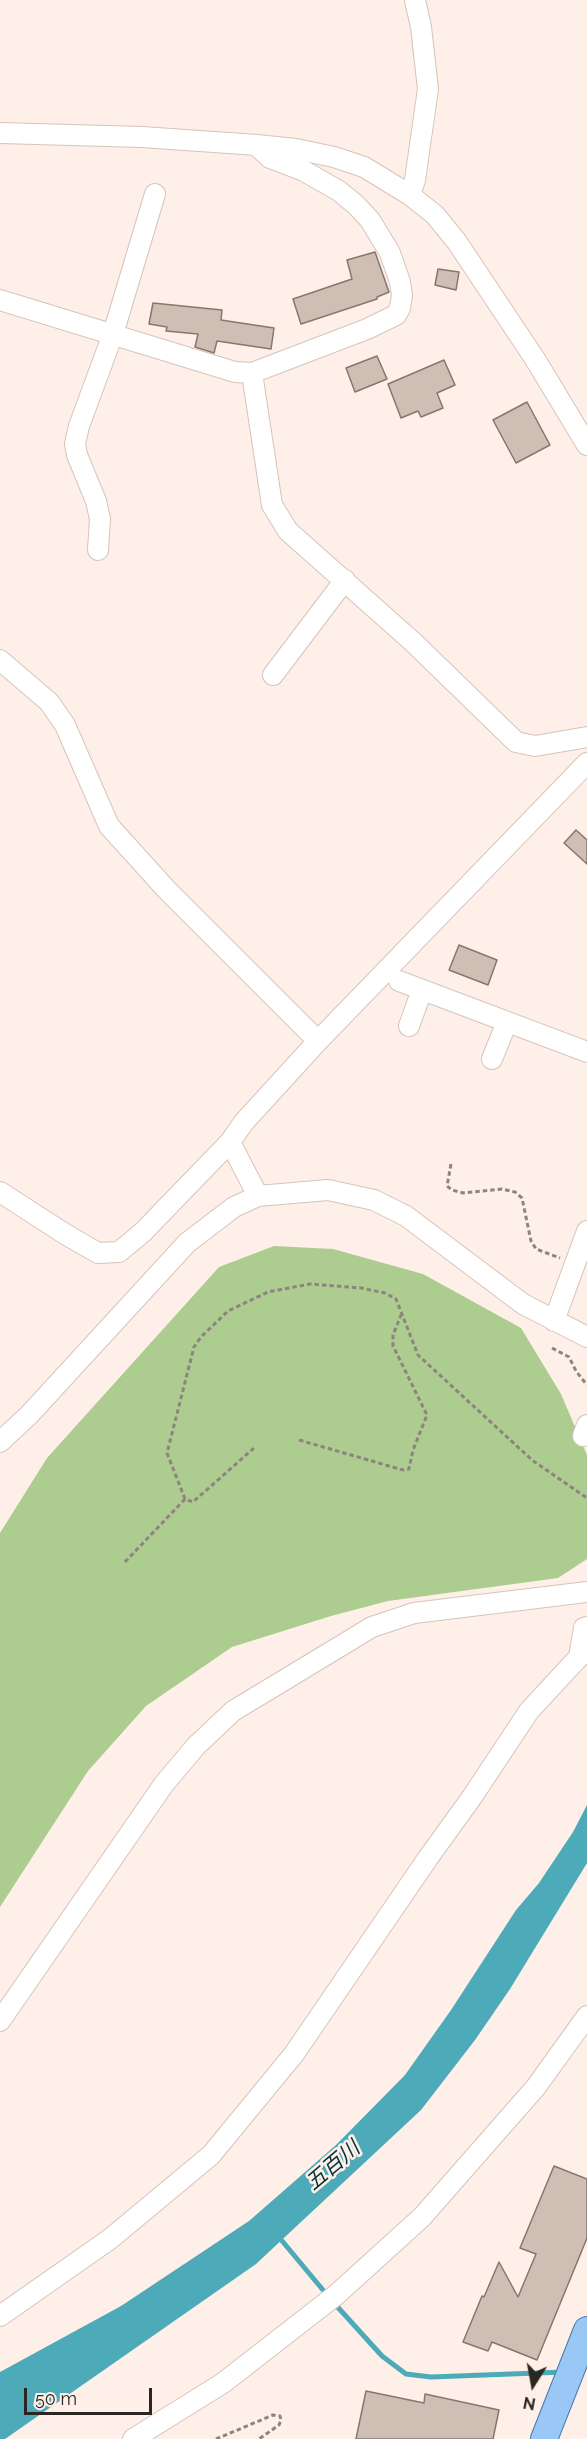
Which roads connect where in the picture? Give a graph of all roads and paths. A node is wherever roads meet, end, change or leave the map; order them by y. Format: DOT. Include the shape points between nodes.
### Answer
graph roads {
  1 [pos="415,0"];
  2 [pos="0,133"];
  3 [pos="257,145"];
  4 [pos="155,194"];
  5 [pos="410,195"];
  6 [pos="0,300"];
  7 [pos="113,334"];
  8 [pos="252,373"];
  9 [pos="587,445"];
  10 [pos="98,550"];
  11 [pos="345,580"];
  12 [pos="0,660"];
  13 [pos="273,675"];
  14 [pos="587,737"];
  15 [pos="587,763"];
  16 [pos="399,981"];
  17 [pos="422,990"];
  18 [pos="507,1022"];
  19 [pos="409,1026"];
  20 [pos="318,1041"];
  21 [pos="587,1052"];
  22 [pos="492,1059"];
  23 [pos="230,1142"];
  24 [pos="451,1164"];
  25 [pos="0,1192"];
  26 [pos="258,1196"];
  27 [pos="587,1231"];
  28 [pos="575,1264"];
  29 [pos="402,1313"];
  30 [pos="554,1321"];
  31 [pos="587,1337"];
  32 [pos="552,1348"];
  33 [pos="587,1385"];
  34 [pos="299,1440"];
  35 [pos="0,1442"];
  36 [pos="254,1448"];
  37 [pos="587,1498"];
  38 [pos="185,1499"];
  39 [pos="125,1562"];
  40 [pos="587,1592"];
  41 [pos="587,1627"];
  42 [pos="587,2016"];
  43 [pos="0,2020"];
  44 [pos="0,2316"];
  45 [pos="587,2330"];
  46 [pos="580,2364"];
  47 [pos="133,2439"];
  48 [pos="216,2439"];
  49 [pos="259,2439"];
  50 [pos="544,2439"];
  1 -- 5 [label="street" via="422,27 428,89"];
  2 -- 3 [label="street"];
  3 -- 5 [label="street" via="349,161"];
  3 -- 8 [label="street" via="270,158 304,171 357,205 390,253 402,294 396,315"];
  4 -- 7 [label="street"];
  5 -- 9 [label="street" via="435,215 457,242"];
  6 -- 7 [label="street"];
  7 -- 8 [label="street" via="235,372"];
  7 -- 10 [label="street" via="75,444 100,519"];
  8 -- 11 [label="street" via="272,505 288,531"];
  11 -- 13 [label="street"];
  11 -- 14 [label="street" via="516,742 535,746"];
  12 -- 20 [label="street" via="49,702 65,725 109,826 166,889"];
  15 -- 20 [label="street"];
  16 -- 17 [label="street"];
  17 -- 18 [label="street"];
  17 -- 19 [label="street"];
  18 -- 21 [label="street"];
  18 -- 22 [label="street"];
  20 -- 23 [label="street"];
  23 -- 25 [label="street" via="119,1252 98,1253"];
  23 -- 26 [label="street"];
  24 -- 28 [label="path" via="447,1186 463,1193 502,1189 515,1192 522,1198 536,1249"];
  26 -- 30 [label="street" via="328,1190 374,1200 406,1216 523,1304"];
  26 -- 35 [label="street" via="234,1207 187,1243"];
  27 -- 28 [label="street"];
  28 -- 30 [label="street"];
  29 -- 34 [label="path" via="393,1346 427,1415 409,1469"];
  29 -- 37 [label="path" via="418,1355 532,1460"];
  29 -- 38 [label="path" via="396,1299 385,1293 310,1284 268,1292 228,1311 194,1347 167,1453"];
  30 -- 31 [label="street"];
  32 -- 33 [label="path" via="570,1358"];
  36 -- 38 [label="path" via="193,1502"];
  38 -- 39 [label="path"];
  40 -- 43 [label="street" via="414,1613 372,1627 233,1711 164,1784"];
  41 -- 44 [label="street" via="579,1657 529,1711 294,2054 211,2155 110,2239"];
  42 -- 47 [label="street" via="536,2087 422,2217 336,2295 223,2383"];
  45 -- 46 [label="main road"];
  46 -- 50 [label="main road"];
  48 -- 49 [label="path" via="273,2415 280,2416 279,2425"];
}
